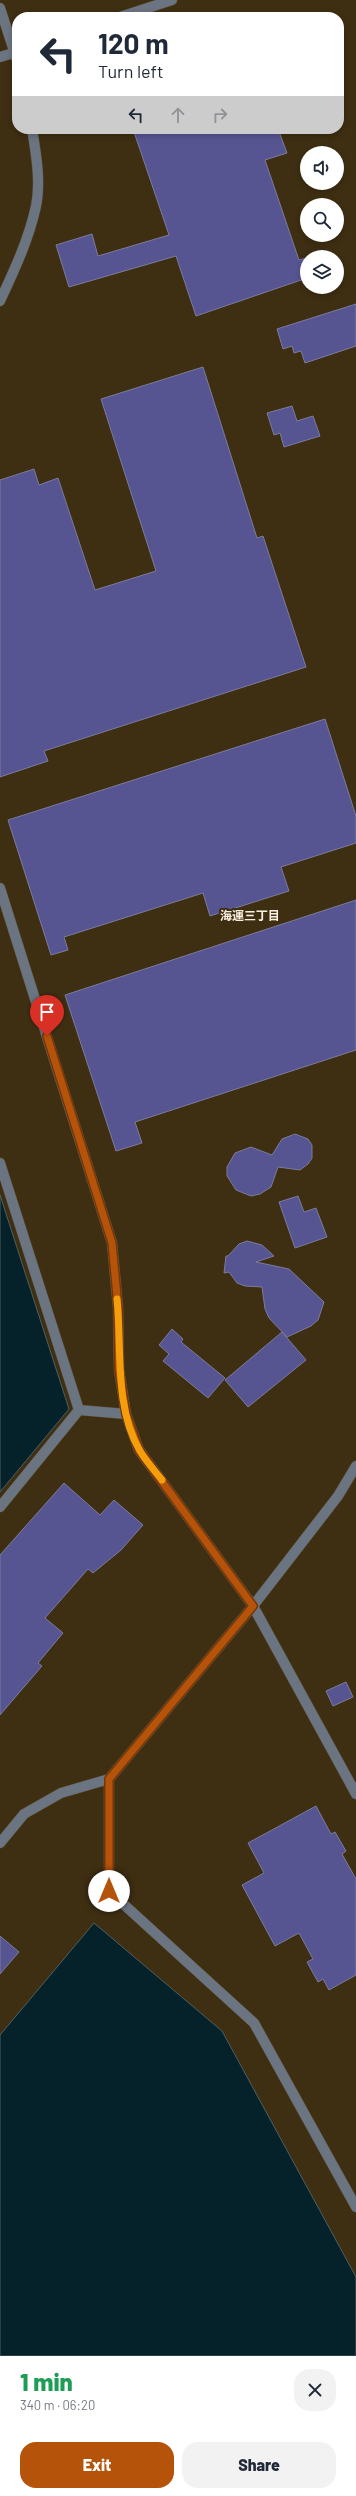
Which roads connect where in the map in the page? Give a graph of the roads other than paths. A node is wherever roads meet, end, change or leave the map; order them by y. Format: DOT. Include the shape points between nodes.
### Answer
graph roads {
  1 [pos="172,0"];
  2 [pos="0,8"];
  3 [pos="135,12"];
  4 [pos="12,43"];
  5 [pos="12,56"];
  6 [pos="0,57"];
  7 [pos="33,134"];
  8 [pos="0,301"];
  9 [pos="0,888"];
  10 [pos="0,1163"];
  11 [pos="79,1410"];
  12 [pos="126,1414"];
  13 [pos="356,1466"];
  14 [pos="0,1507"];
  15 [pos="253,1606"];
  16 [pos="109,1779"];
  17 [pos="356,1794"];
  18 [pos="0,1843"];
  19 [pos="356,2207"];
  1 -- 3 [label="street"];
  2 -- 4 [label="street"];
  5 -- 6 [label="street"];
  7 -- 8 [label="street" via="36,157 36,205 18,263"];
  9 -- 12 [label="street" via="112,1243 118,1307 119,1370"];
  10 -- 11 [label="street"];
  11 -- 12 [label="street"];
  11 -- 14 [label="street"];
  12 -- 15 [label="street" via="139,1450"];
  13 -- 15 [label="street" via="338,1496"];
  15 -- 16 [label="street"];
  15 -- 17 [label="street"];
  16 -- 18 [label="street" via="61,1793 24,1814"];
  16 -- 19 [label="street" via="109,1891 254,2022"];
}
